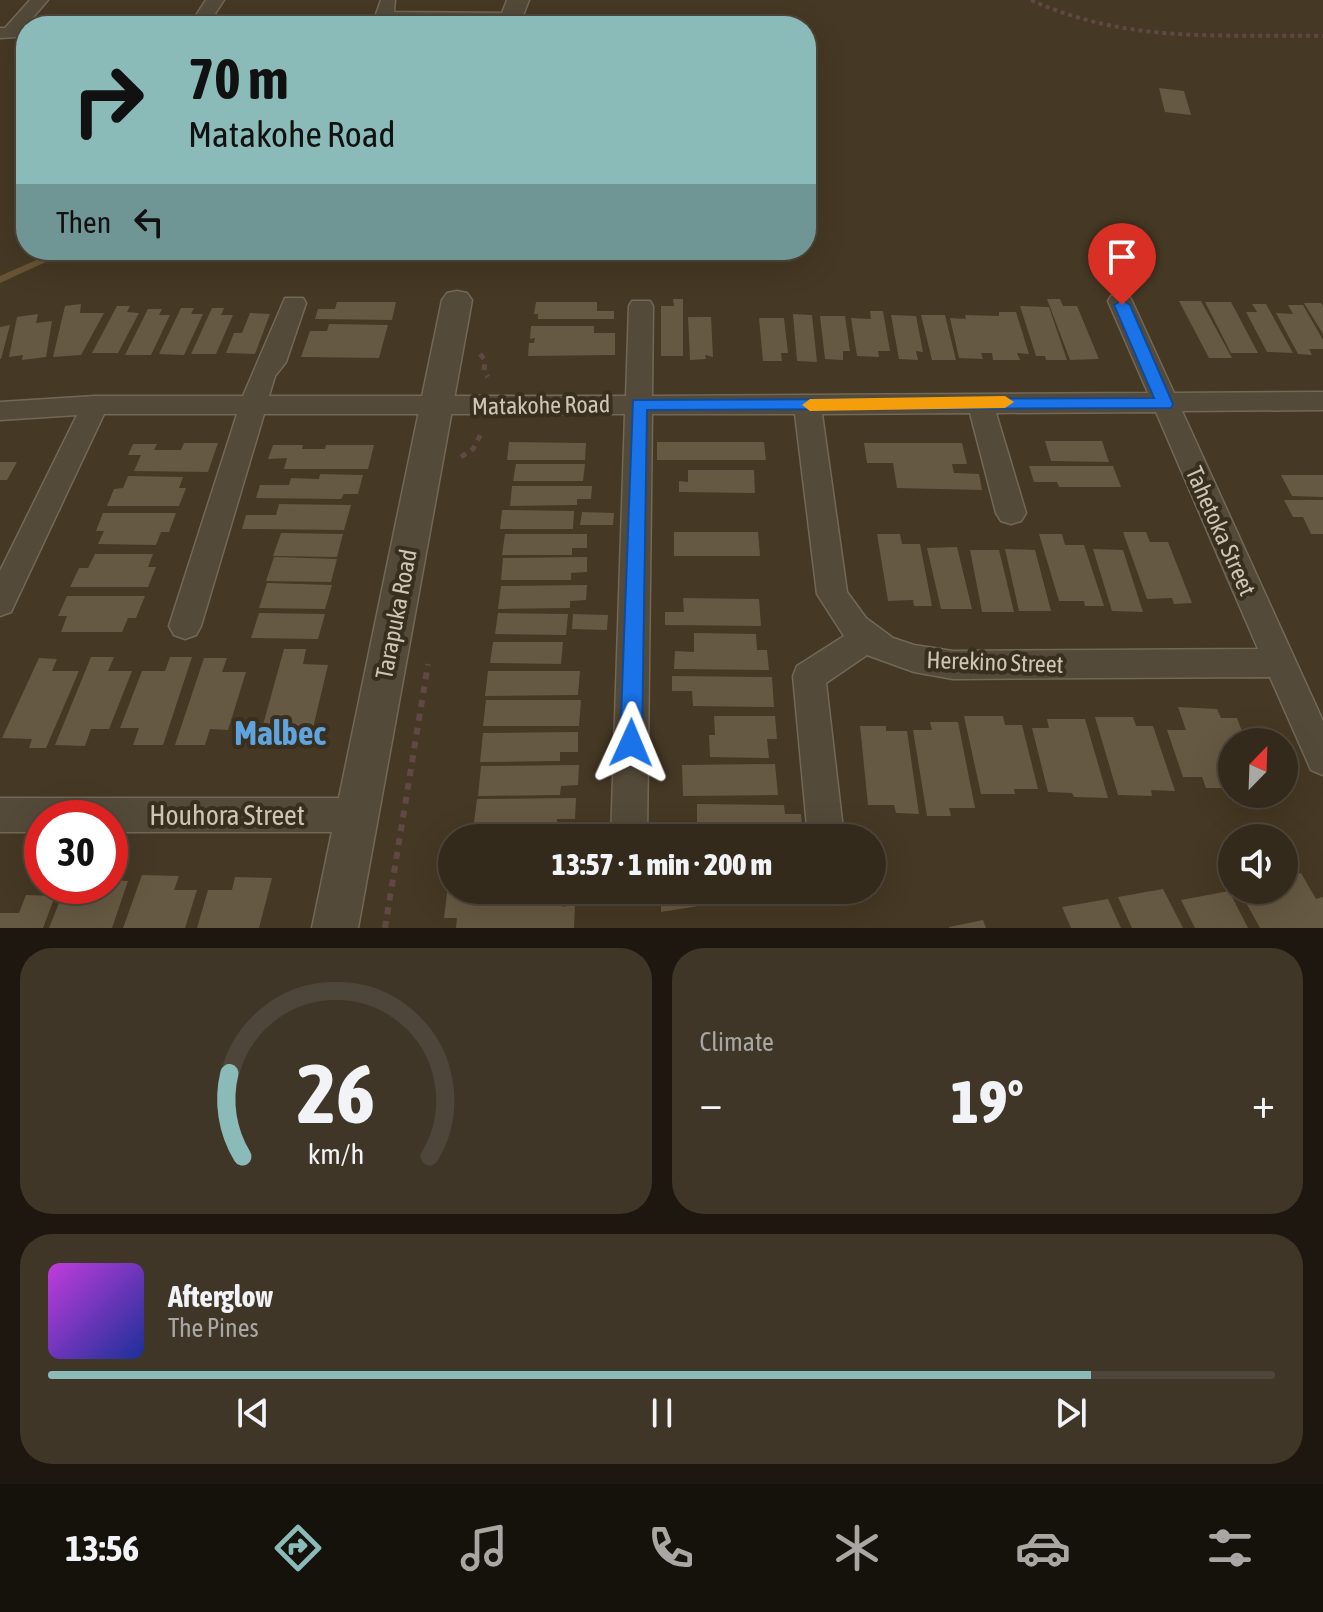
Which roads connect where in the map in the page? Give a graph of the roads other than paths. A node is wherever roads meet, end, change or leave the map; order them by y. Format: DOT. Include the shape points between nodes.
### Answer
graph roads {
  1 [pos="39,0"];
  2 [pos="388,3"];
  3 [pos="512,15"];
  4 [pos="25,16"];
  5 [pos="384,16"];
  6 [pos="448,16"];
  7 [pos="457,300"];
  8 [pos="1120,301"];
  9 [pos="294,303"];
  10 [pos="641,306"];
  11 [pos="1323,401"];
  12 [pos="980,402"];
  13 [pos="639,404"];
  14 [pos="1165,404"];
  15 [pos="95,405"];
  16 [pos="255,405"];
  17 [pos="807,405"];
  18 [pos="437,406"];
  19 [pos="0,411"];
  20 [pos="1011,513"];
  21 [pos="0,603"];
  22 [pos="185,626"];
  23 [pos="864,639"];
  24 [pos="1280,663"];
  25 [pos="1323,759"];
  26 [pos="0,815"];
  27 [pos="357,815"];
  28 [pos="629,824"];
  29 [pos="825,824"];
  30 [pos="335,928"];
  1 -- 4 [label="street"];
  2 -- 5 [label="street"];
  3 -- 6 [label="street"];
  7 -- 18 [label="street, Tarapuka Road"];
  8 -- 14 [label="street, Tahetoka Street"];
  9 -- 16 [label="street"];
  10 -- 13 [label="street"];
  11 -- 14 [label="street, Matakohe Road"];
  12 -- 14 [label="street, Matakohe Road"];
  12 -- 17 [label="street, Matakohe Road"];
  12 -- 20 [label="street"];
  13 -- 17 [label="street, Matakohe Road"];
  13 -- 18 [label="street, Matakohe Road"];
  13 -- 28 [label="street"];
  14 -- 24 [label="street, Tahetoka Street"];
  15 -- 16 [label="street, Matakohe Road"];
  15 -- 19 [label="street, Matakohe Road"];
  15 -- 21 [label="street"];
  16 -- 18 [label="street, Matakohe Road"];
  16 -- 22 [label="street"];
  17 -- 23 [label="street, Herekino Street" via="832,594"];
  18 -- 27 [label="street, Tarapuka Road"];
  23 -- 24 [label="street, Herekino Street" via="908,658 953,665"];
  23 -- 29 [label="street" via="809,676"];
  24 -- 25 [label="street, Tahetoka Street"];
  26 -- 27 [label="street, Houhora Street"];
  27 -- 30 [label="street, Tarapuka Road"];
}
